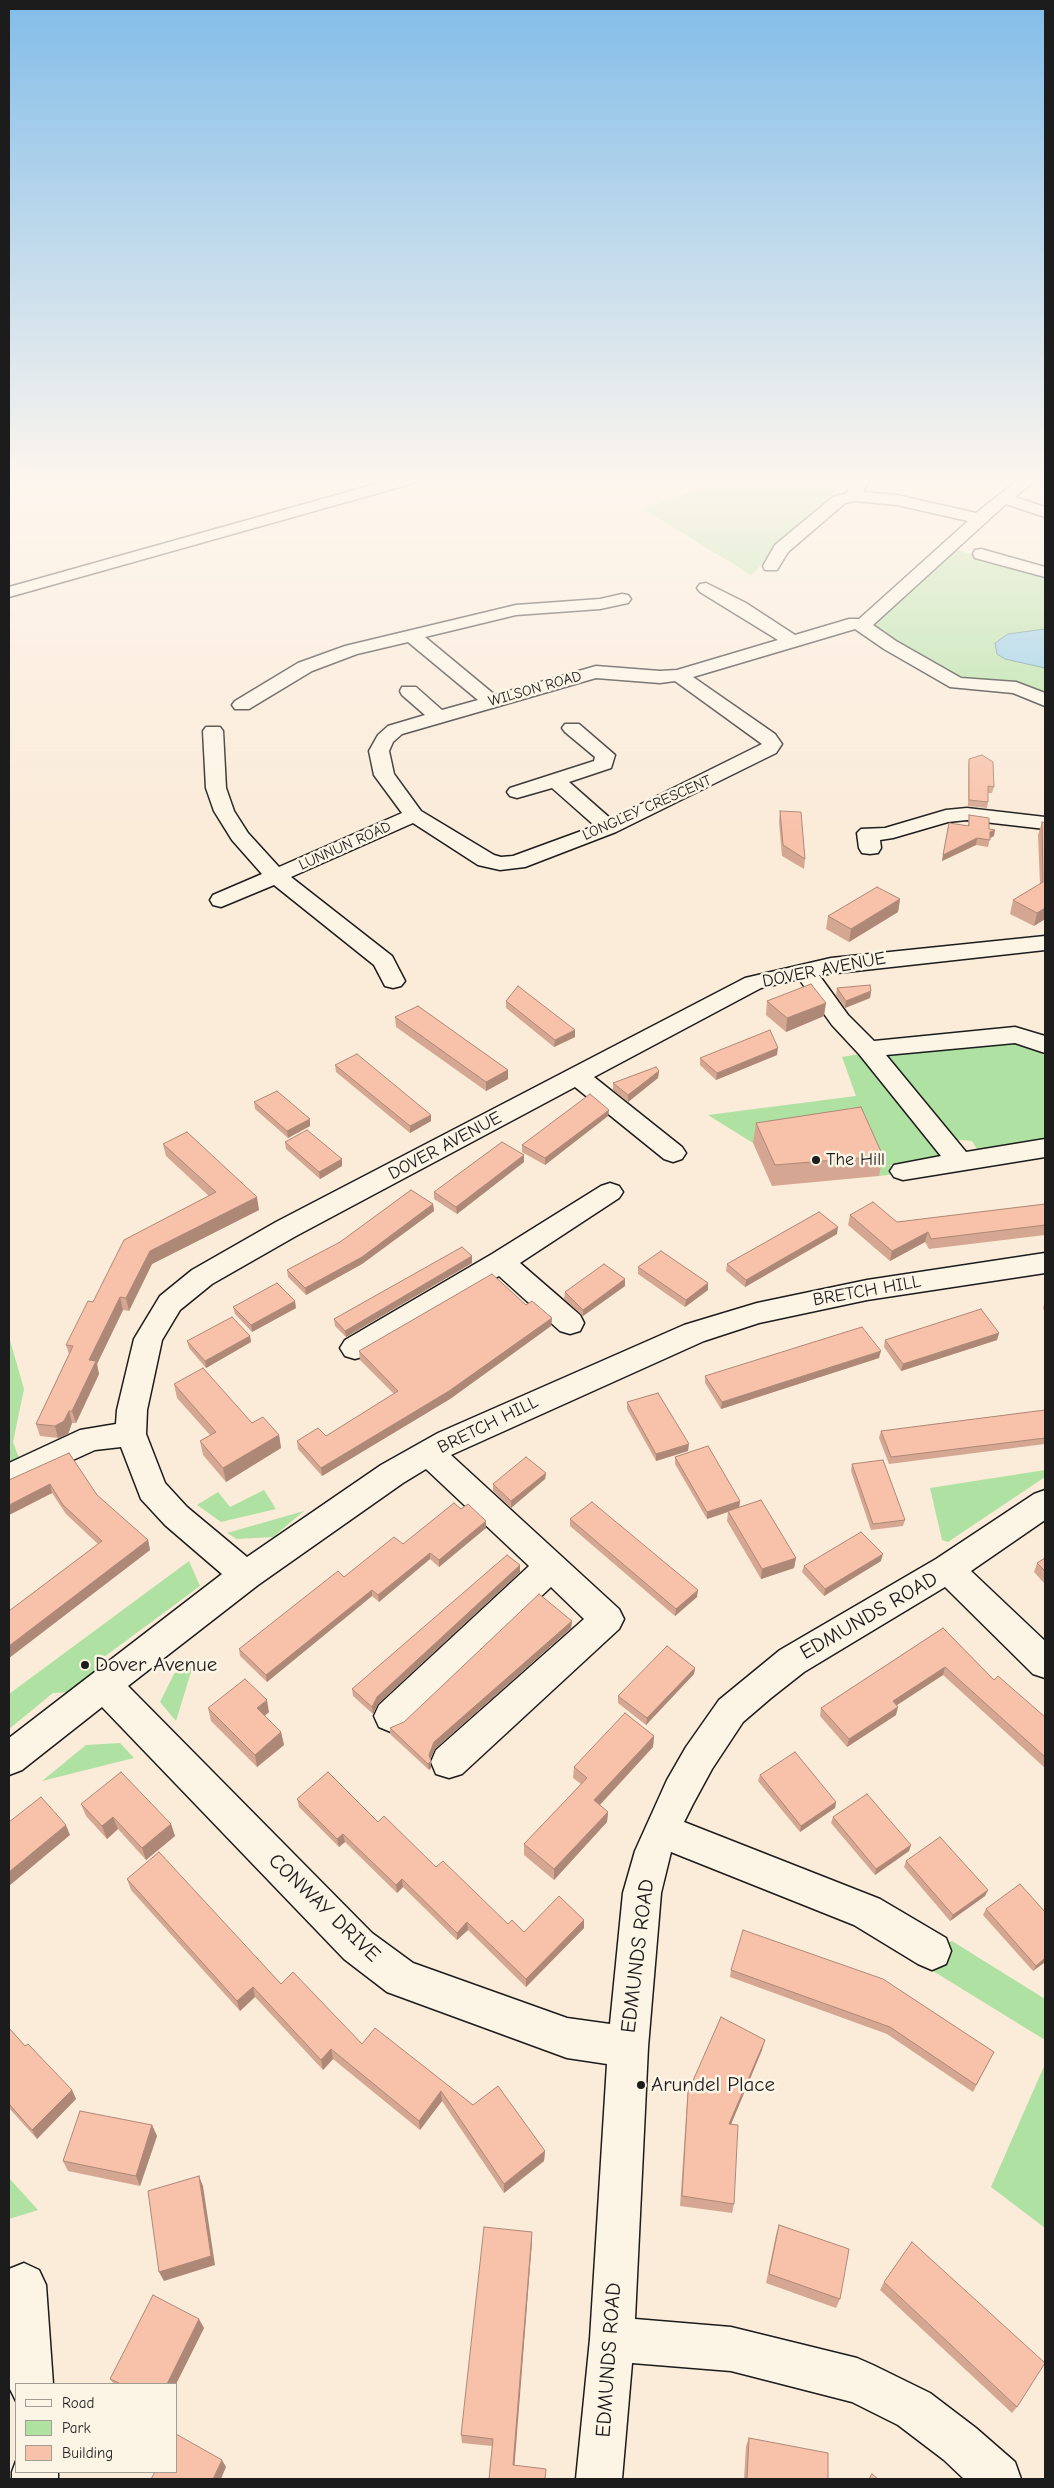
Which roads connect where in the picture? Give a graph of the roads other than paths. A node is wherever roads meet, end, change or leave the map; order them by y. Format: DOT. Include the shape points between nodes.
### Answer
graph roads {
  1 [pos="721,596"];
  2 [pos="894,596"];
  3 [pos="622,599"];
  4 [pos="862,625"];
  5 [pos="412,636"];
  6 [pos="792,642"];
  7 [pos="679,675"];
  8 [pos="409,691"];
  9 [pos="1040,697"];
  10 [pos="492,702"];
  11 [pos="242,705"];
  12 [pos="440,717"];
  13 [pos="572,728"];
  14 [pos="213,732"];
  15 [pos="555,780"];
  16 [pos="517,792"];
  17 [pos="414,815"];
  18 [pos="1045,823"];
  19 [pos="610,828"];
  20 [pos="870,848"];
  21 [pos="276,876"];
  22 [pos="221,900"];
  23 [pos="1045,943"];
  24 [pos="804,970"];
  25 [pos="393,980"];
  26 [pos="1045,1045"];
  27 [pos="868,1049"];
  28 [pos="578,1077"];
  29 [pos="1045,1148"];
  30 [pos="674,1153"];
  31 [pos="960,1162"];
  32 [pos="903,1171"];
  33 [pos="610,1192"];
  34 [pos="502,1261"];
  35 [pos="1045,1263"];
  36 [pos="570,1323"];
  37 [pos="355,1348"];
  38 [pos="131,1434"];
  39 [pos="429,1454"];
  40 [pos="9,1477"];
  41 [pos="1045,1503"];
  42 [pos="550,1567"];
  43 [pos="948,1569"];
  44 [pos="246,1575"];
  45 [pos="1045,1663"];
  46 [pos="105,1686"];
  47 [pos="391,1716"];
  48 [pos="9,1759"];
  49 [pos="449,1762"];
  50 [pos="662,1831"];
  51 [pos="932,1951"];
  52 [pos="628,2047"];
  53 [pos="24,2285"];
  54 [pos="612,2339"];
  55 [pos="30,2383"];
  56 [pos="599,2479"];
  57 [pos="998,2479"];
  1 -- 6 [label="street"];
  2 -- 4 [label="street"];
  3 -- 5 [label="street" via="600,604 516,610"];
  4 -- 6 [label="street, WILSON ROAD" via="855,623"];
  4 -- 9 [label="street" via="957,683 1016,688"];
  5 -- 10 [label="street"];
  5 -- 11 [label="street" via="351,650 305,666"];
  6 -- 7 [label="street, WILSON ROAD"];
  7 -- 10 [label="street, WILSON ROAD" via="660,677 596,672"];
  7 -- 19 [label="street, LONGLEY CRESCENT" via="772,744 769,749 725,772"];
  8 -- 12 [label="street"];
  10 -- 12 [label="street, WILSON ROAD"];
  12 -- 17 [label="street, WILSON ROAD" via="395,730 379,751 384,775"];
  13 -- 15 [label="street" via="605,755 604,764"];
  14 -- 21 [label="street, LUNNUN ROAD" via="216,788 224,811 239,836"];
  15 -- 16 [label="street"];
  15 -- 19 [label="street"];
  17 -- 19 [label="street, LONGLEY CRESCENT" via="476,855 500,864 517,862"];
  17 -- 21 [label="street, LUNNUN ROAD"];
  18 -- 20 [label="street" via="967,814 946,816 886,834 868,833"];
  21 -- 22 [label="street"];
  21 -- 25 [label="street, LUNNUN ROAD" via="384,961"];
  23 -- 24 [label="street, DOVER AVENUE" via="883,958"];
  24 -- 27 [label="street" via="840,1020"];
  24 -- 28 [label="street, DOVER AVENUE" via="753,983"];
  26 -- 27 [label="street" via="1016,1035"];
  27 -- 31 [label="street"];
  28 -- 30 [label="street"];
  28 -- 38 [label="street, DOVER AVENUE" via="202,1276 170,1303 148,1339 132,1410"];
  29 -- 31 [label="street"];
  31 -- 32 [label="street"];
  33 -- 34 [label="street"];
  34 -- 36 [label="street"];
  34 -- 37 [label="street"];
  35 -- 39 [label="street, BRETCH HILL" via="867,1290 748,1316 694,1333 635,1358 449,1441"];
  38 -- 40 [label="street" via="91,1438"];
  38 -- 44 [label="street, DOVER AVENUE" via="152,1490 176,1516"];
  39 -- 42 [label="street"];
  39 -- 44 [label="street, BRETCH HILL" via="392,1474"];
  41 -- 43 [label="street, EDMUNDS ROAD"];
  42 -- 47 [label="street"];
  42 -- 49 [label="street" via="607,1620"];
  43 -- 45 [label="street"];
  43 -- 50 [label="street, EDMUNDS ROAD" via="792,1661 731,1711 699,1758"];
  44 -- 46 [label="street, BRETCH HILL"];
  46 -- 48 [label="street, BRETCH HILL"];
  46 -- 52 [label="street, CONWAY DRIVE" via="358,1946 401,1978 567,2038"];
  50 -- 51 [label="street" via="867,1912"];
  50 -- 52 [label="street, EDMUNDS ROAD" via="642,1893"];
  52 -- 54 [label="street, EDMUNDS ROAD"];
  53 -- 55 [label="street"];
  54 -- 56 [label="street, EDMUNDS ROAD"];
  54 -- 57 [label="street" via="731,2350 857,2381 914,2409 960,2444"];
}
